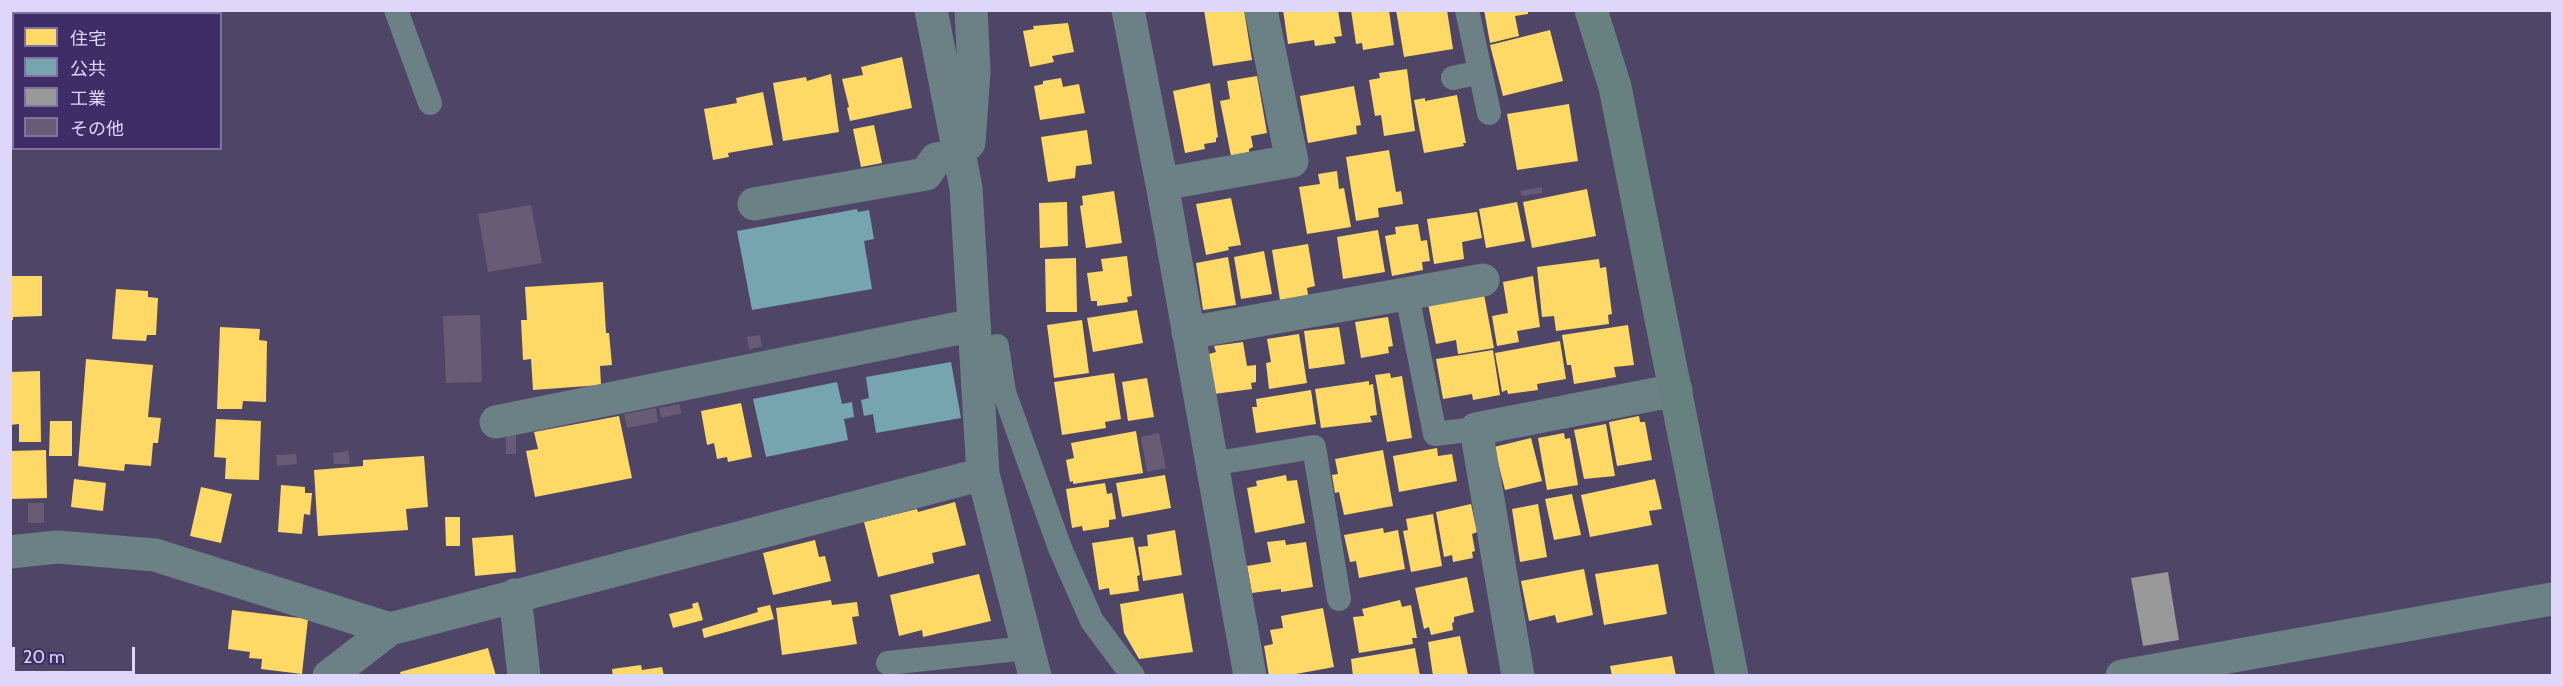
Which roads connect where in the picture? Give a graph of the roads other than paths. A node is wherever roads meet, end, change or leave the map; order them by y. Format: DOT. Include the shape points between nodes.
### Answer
graph roads {
  1 [pos="396,10"];
  2 [pos="931,10"];
  3 [pos="971,10"];
  4 [pos="1128,10"];
  5 [pos="1261,10"];
  6 [pos="1467,10"];
  7 [pos="1591,10"];
  8 [pos="1480,72"];
  9 [pos="1453,78"];
  10 [pos="429,103"];
  11 [pos="1489,113"];
  12 [pos="959,155"];
  13 [pos="1162,184"];
  14 [pos="966,188"];
  15 [pos="754,204"];
  16 [pos="1483,280"];
  17 [pos="1407,295"];
  18 [pos="1188,333"];
  19 [pos="985,335"];
  20 [pos="1676,390"];
  21 [pos="496,422"];
  22 [pos="1476,429"];
  23 [pos="1210,464"];
  24 [pos="983,474"];
  25 [pos="10,552"];
  26 [pos="515,596"];
  27 [pos="1339,599"];
  28 [pos="2553,599"];
  29 [pos="390,629"];
  30 [pos="1031,662"];
  31 [pos="888,663"];
  32 [pos="329,675"];
  33 [pos="524,675"];
  34 [pos="1133,675"];
  35 [pos="1250,675"];
  36 [pos="1518,675"];
  37 [pos="1732,675"];
  38 [pos="2122,675"];
  1 -- 10 [label="lane"];
  2 -- 12 [label="street"];
  3 -- 14 [label="street" via="974,70"];
  4 -- 13 [label="street"];
  5 -- 13 [label="street" via="1292,161"];
  6 -- 8 [label="lane"];
  7 -- 20 [label="street" via="1615,87"];
  8 -- 9 [label="lane"];
  8 -- 11 [label="lane"];
  12 -- 14 [label="street"];
  12 -- 15 [label="street" via="936,159 926,174"];
  13 -- 18 [label="street"];
  14 -- 19 [label="street"];
  16 -- 17 [label="street"];
  17 -- 18 [label="street"];
  17 -- 22 [label="lane" via="1435,434"];
  18 -- 23 [label="street"];
  19 -- 21 [label="street"];
  19 -- 24 [label="street"];
  19 -- 34 [label="lane" via="1060,548 1092,621"];
  20 -- 22 [label="street"];
  20 -- 37 [label="street"];
  22 -- 36 [label="street"];
  23 -- 27 [label="lane" via="1314,447"];
  23 -- 35 [label="street"];
  24 -- 26 [label="street"];
  24 -- 30 [label="street"];
  25 -- 29 [label="street" via="57,547 154,555"];
  26 -- 29 [label="street"];
  26 -- 33 [label="street"];
  28 -- 38 [label="street"];
  29 -- 32 [label="street"];
  30 -- 31 [label="lane"];
}
